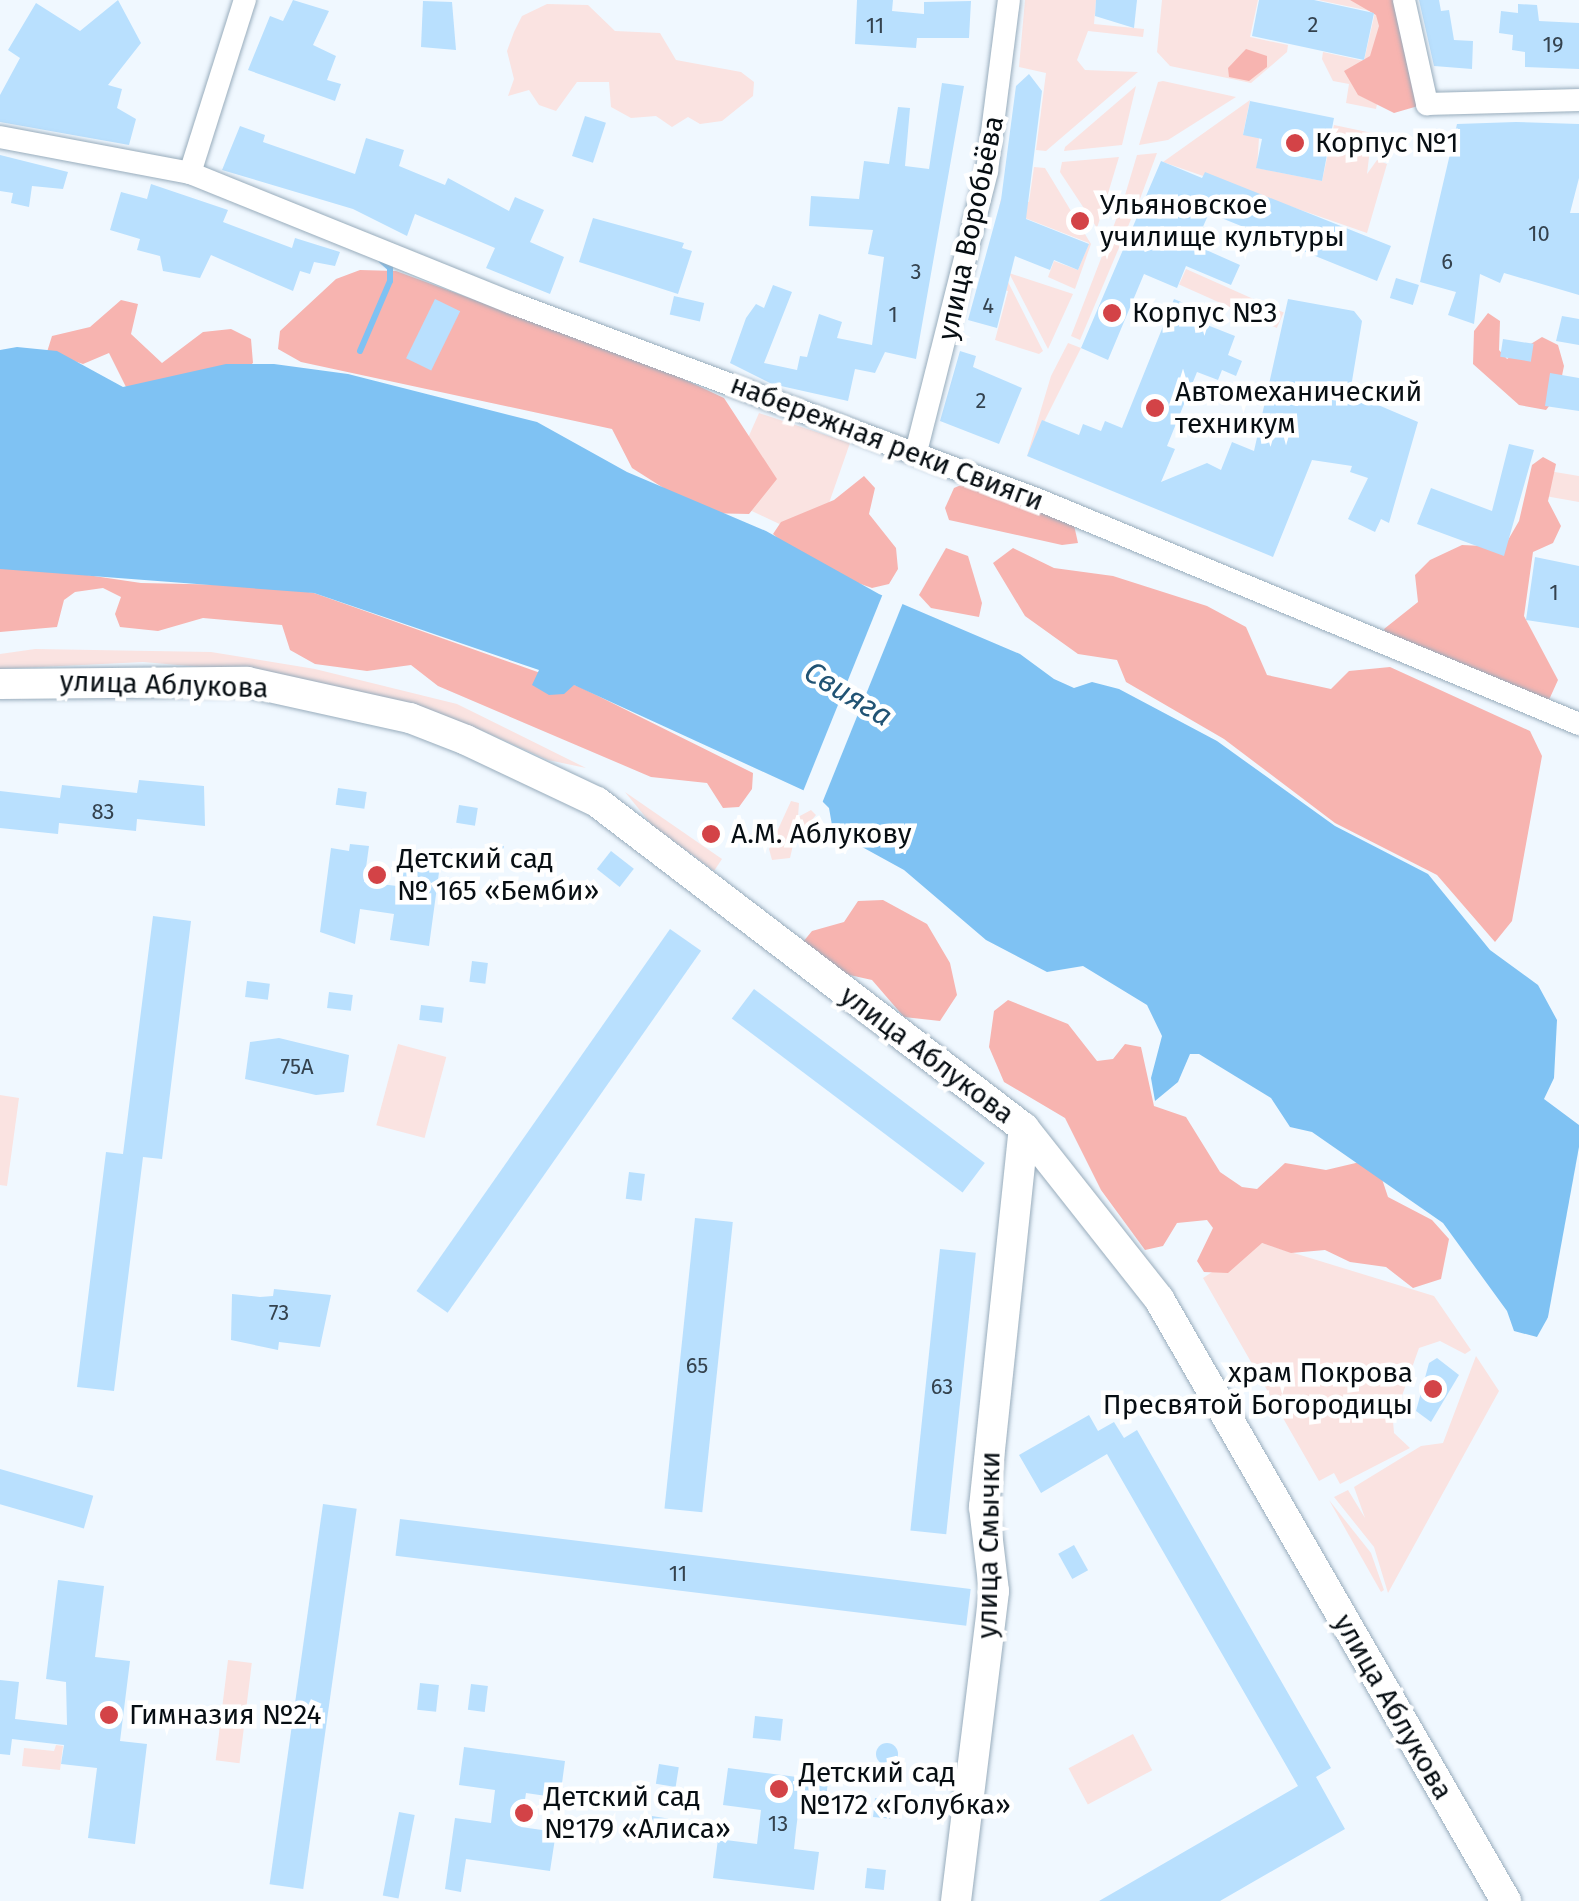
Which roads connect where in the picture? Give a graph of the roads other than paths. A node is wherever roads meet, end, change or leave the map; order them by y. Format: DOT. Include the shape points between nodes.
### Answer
graph roads {
  1 [pos="246,0"];
  2 [pos="1009,0"];
  3 [pos="1404,0"];
  4 [pos="1579,100"];
  5 [pos="0,136"];
  6 [pos="190,173"];
  7 [pos="916,452"];
  8 [pos="0,684"];
  9 [pos="1579,724"];
  10 [pos="1024,1128"];
  11 [pos="956,1901"];
  12 [pos="1506,1901"];
  1 -- 6 [label="street"];
  2 -- 7 [label="street, улица Воробьёва" via="987,171"];
  3 -- 4 [label="street" via="1427,104"];
  5 -- 6 [label="street, набережная реки Свияги"];
  6 -- 7 [label="street, набережная реки Свияги" via="512,303"];
  7 -- 9 [label="street, набережная реки Свияги"];
  8 -- 10 [label="street, улица Аблукова" via="246,682 410,718 466,740 596,802"];
  10 -- 11 [label="street, улица Смычки" via="984,1507 994,1591"];
  10 -- 12 [label="street, улица Аблукова" via="1159,1299"];
}
